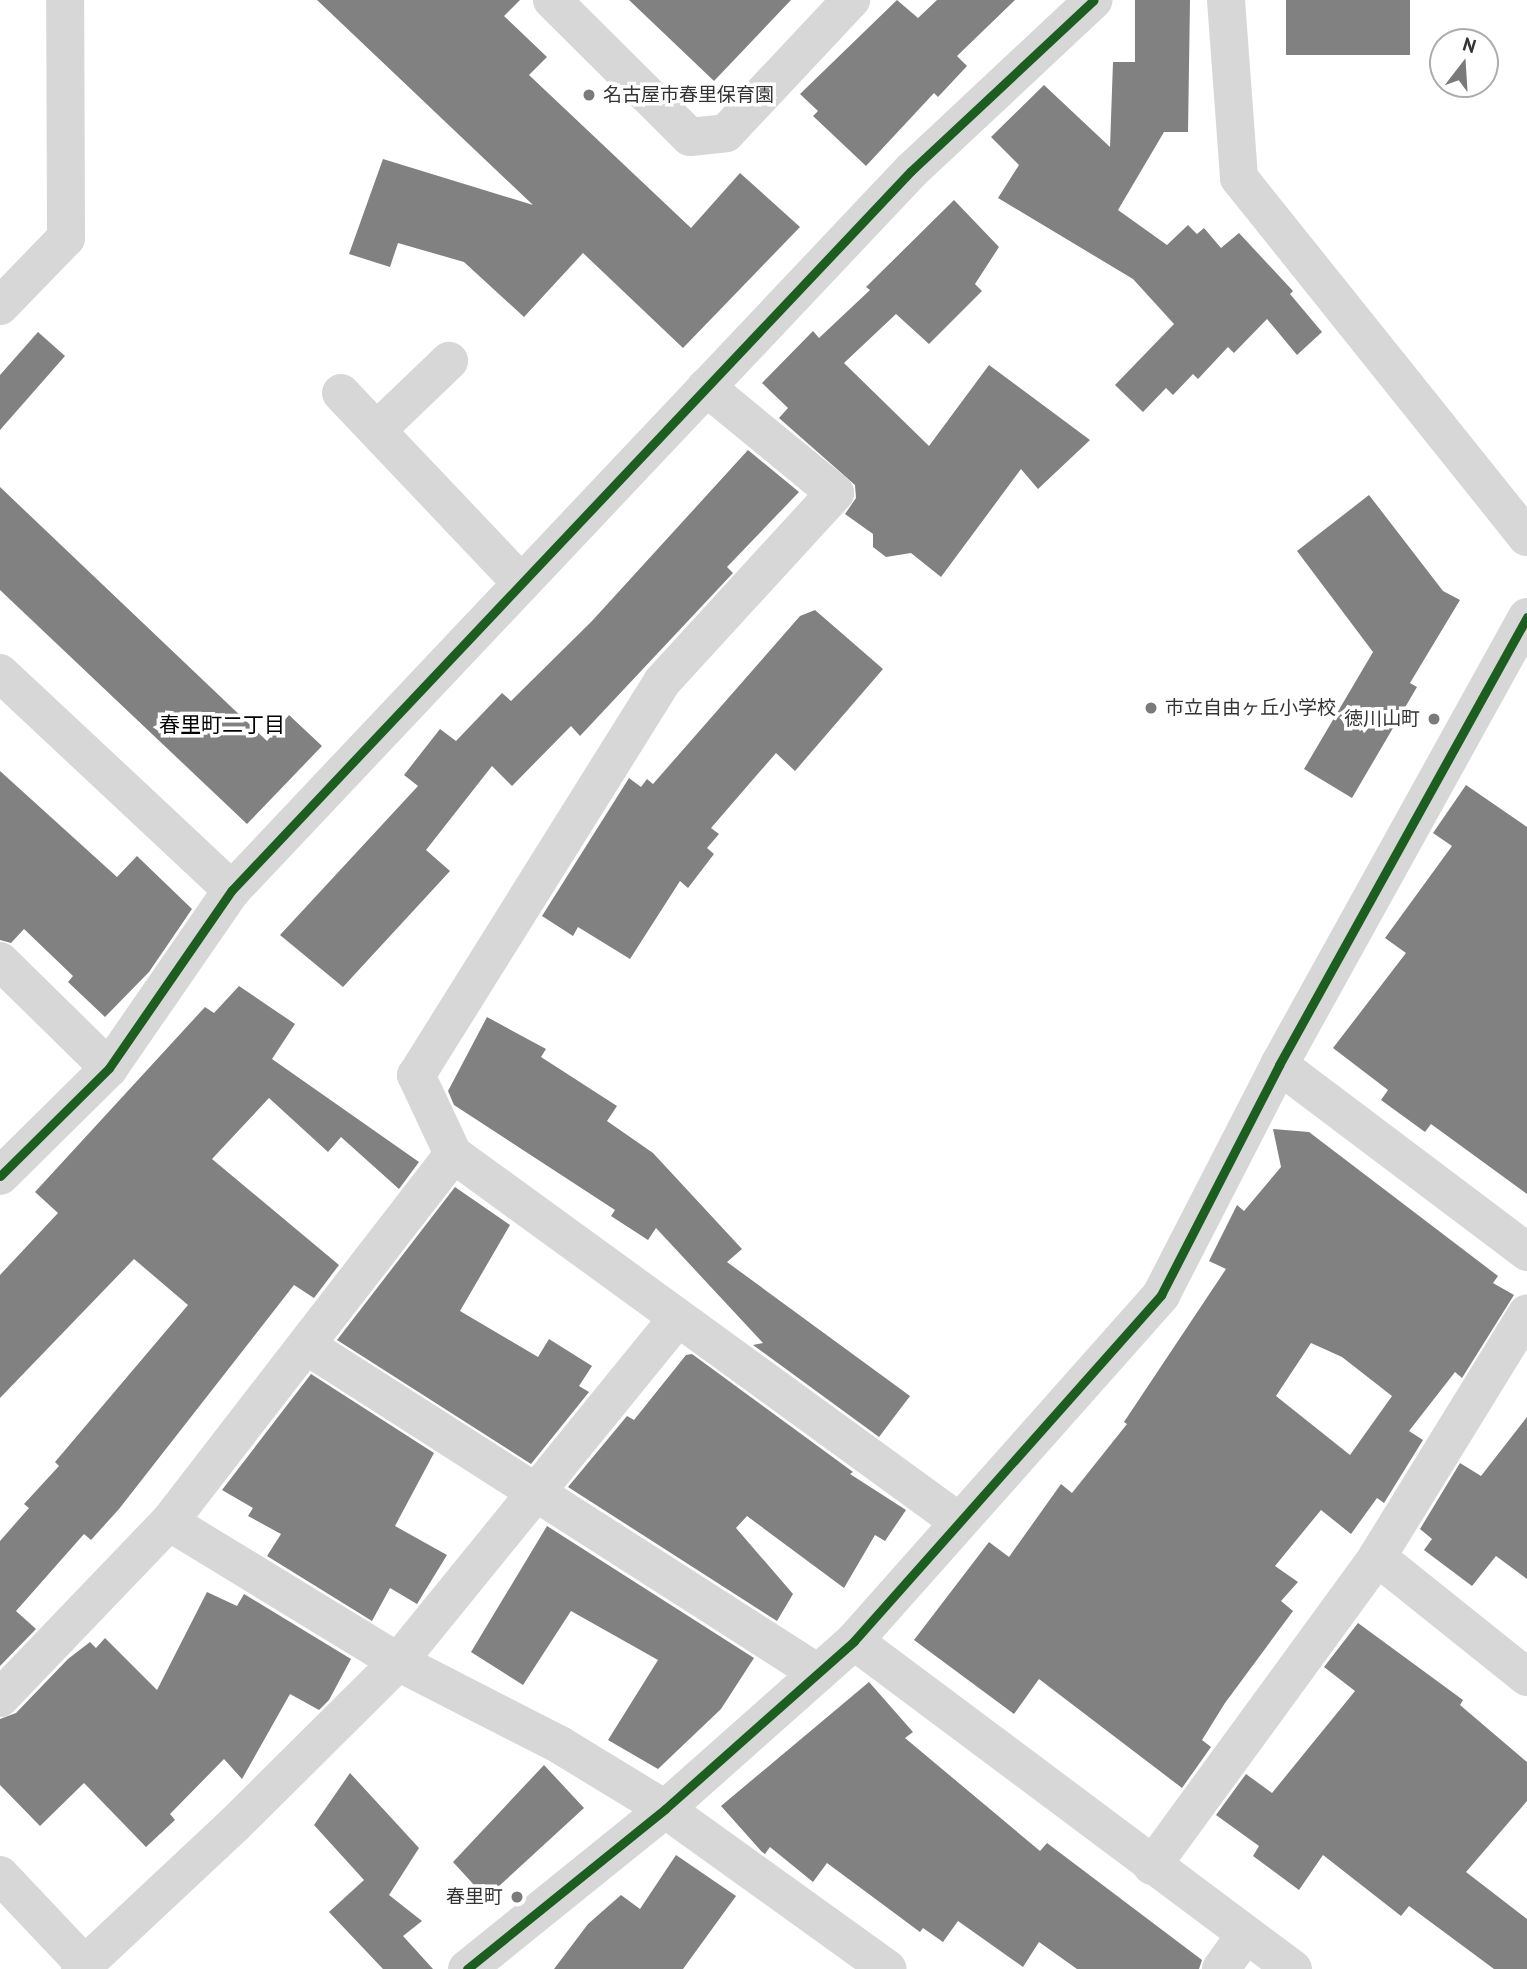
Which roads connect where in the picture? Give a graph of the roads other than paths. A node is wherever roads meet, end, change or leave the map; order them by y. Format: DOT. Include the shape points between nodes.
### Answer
graph roads {
  1 [pos="65,0"];
  2 [pos="552,0"];
  3 [pos="851,0"];
  4 [pos="1094,0"];
  5 [pos="1226,0"];
  6 [pos="0,306"];
  7 [pos="449,361"];
  8 [pos="706,387"];
  9 [pos="341,393"];
  10 [pos="377,430"];
  11 [pos="1527,537"];
  12 [pos="521,583"];
  13 [pos="1527,617"];
  14 [pos="0,673"];
  15 [pos="232,890"];
  16 [pos="0,961"];
  17 [pos="1279,1065"];
  18 [pos="109,1068"];
  19 [pos="453,1154"];
  20 [pos="0,1176"];
  21 [pos="1527,1252"];
  22 [pos="1527,1313"];
  23 [pos="677,1319"];
  24 [pos="307,1346"];
  25 [pos="535,1494"];
  26 [pos="958,1521"];
  27 [pos="169,1522"];
  28 [pos="1377,1557"];
  29 [pos="854,1641"];
  30 [pos="398,1662"];
  31 [pos="818,1673"];
  32 [pos="1527,1677"];
  33 [pos="0,1698"];
  34 [pos="665,1809"];
  35 [pos="1152,1866"];
  36 [pos="0,1875"];
  37 [pos="1245,1935"];
  38 [pos="84,1967"];
  39 [pos="467,1969"];
  40 [pos="888,1969"];
  41 [pos="1221,1969"];
  42 [pos="1293,1969"];
  1 -- 6 [label="street" via="66,238"];
  2 -- 3 [label="street" via="690,137 726,133"];
  4 -- 8 [label="street" via="911,171"];
  5 -- 11 [label="street" via="1239,178"];
  7 -- 10 [label="street"];
  8 -- 12 [label="street"];
  8 -- 19 [label="street" via="835,493 662,682 416,1075"];
  9 -- 10 [label="street"];
  10 -- 12 [label="street"];
  12 -- 15 [label="street"];
  13 -- 17 [label="street"];
  14 -- 15 [label="street"];
  15 -- 18 [label="street"];
  16 -- 18 [label="street"];
  17 -- 21 [label="street"];
  17 -- 26 [label="street" via="1161,1296"];
  18 -- 20 [label="street"];
  19 -- 23 [label="street"];
  19 -- 24 [label="street"];
  22 -- 28 [label="street"];
  23 -- 25 [label="street"];
  23 -- 26 [label="street"];
  24 -- 25 [label="street"];
  24 -- 27 [label="street"];
  25 -- 30 [label="street"];
  25 -- 31 [label="street"];
  26 -- 29 [label="street"];
  27 -- 30 [label="street"];
  27 -- 33 [label="street"];
  28 -- 32 [label="street"];
  28 -- 35 [label="street"];
  29 -- 31 [label="street"];
  29 -- 35 [label="street"];
  30 -- 34 [label="street" via="560,1745"];
  30 -- 38 [label="street"];
  31 -- 34 [label="street"];
  34 -- 39 [label="street"];
  34 -- 40 [label="street"];
  35 -- 37 [label="street"];
  36 -- 38 [label="street"];
  37 -- 41 [label="street"];
  37 -- 42 [label="street"];
}
